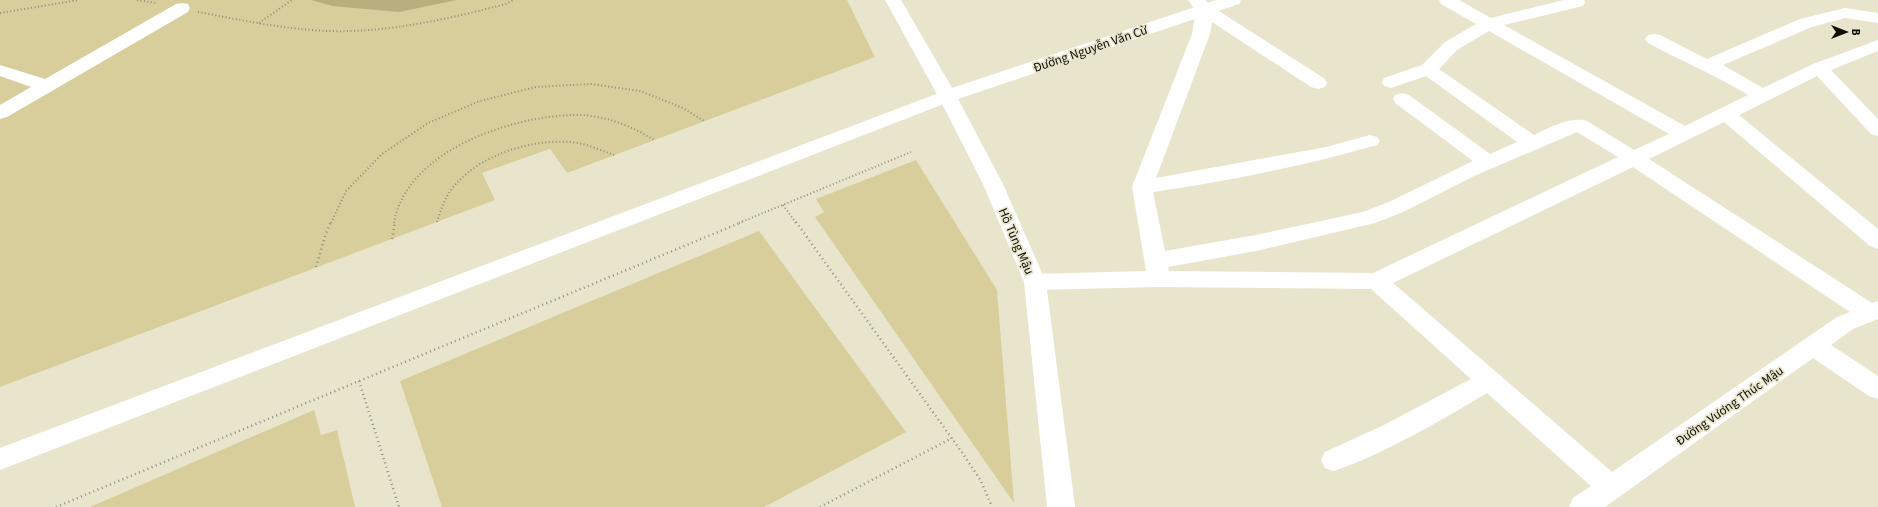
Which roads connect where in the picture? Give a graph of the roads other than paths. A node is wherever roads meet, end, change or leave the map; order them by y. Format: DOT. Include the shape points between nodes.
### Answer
graph roads {
  1 [pos="893,0"];
  2 [pos="1233,0"];
  3 [pos="1448,0"];
  4 [pos="1857,0"];
  5 [pos="1577,2"];
  6 [pos="1200,5"];
  7 [pos="182,8"];
  8 [pos="1878,9"];
  9 [pos="1878,18"];
  10 [pos="1490,23"];
  11 [pos="1654,39"];
  12 [pos="1878,45"];
  13 [pos="1708,65"];
  14 [pos="1819,68"];
  15 [pos="1428,69"];
  16 [pos="0,70"];
  17 [pos="1391,82"];
  18 [pos="1318,83"];
  19 [pos="46,86"];
  20 [pos="947,96"];
  21 [pos="1763,96"];
  22 [pos="1402,99"];
  23 [pos="0,113"];
  24 [pos="1726,114"];
  25 [pos="1878,130"];
  26 [pos="1684,134"];
  27 [pos="1370,141"];
  28 [pos="1532,143"];
  29 [pos="1633,158"];
  30 [pos="1488,162"];
  31 [pos="1142,187"];
  32 [pos="1878,241"];
  33 [pos="1157,270"];
  34 [pos="1376,281"];
  35 [pos="1035,282"];
  36 [pos="1874,312"];
  37 [pos="1813,346"];
  38 [pos="1489,380"];
  39 [pos="1878,390"];
  40 [pos="0,459"];
  41 [pos="1334,460"];
  42 [pos="1611,487"];
  43 [pos="1060,507"];
  44 [pos="1583,507"];
  1 -- 20 [label="street, Hồ Tùng Mậu"];
  2 -- 6 [label="street, Đường Nguyễn Văn Cừ"];
  3 -- 10 [label="street"];
  4 -- 8 [label="street"];
  5 -- 10 [label="street"];
  6 -- 18 [label="street"];
  6 -- 20 [label="street, Đường Nguyễn Văn Cừ"];
  6 -- 31 [label="street" via="1201,34"];
  7 -- 19 [label="street"];
  9 -- 13 [label="street" via="1845,13 1806,23"];
  10 -- 15 [label="street" via="1451,46"];
  10 -- 26 [label="street"];
  11 -- 13 [label="street"];
  12 -- 14 [label="street"];
  13 -- 21 [label="street"];
  14 -- 21 [label="street"];
  14 -- 25 [label="street"];
  15 -- 17 [label="street"];
  15 -- 28 [label="street"];
  16 -- 19 [label="street"];
  19 -- 23 [label="street"];
  20 -- 35 [label="street, Hồ Tùng Mậu" via="993,184"];
  20 -- 40 [label="street, Đường Nguyễn Văn Cừ"];
  21 -- 24 [label="street"];
  22 -- 30 [label="street"];
  24 -- 26 [label="street"];
  24 -- 32 [label="street"];
  26 -- 29 [label="street"];
  27 -- 31 [label="street" via="1326,153"];
  28 -- 29 [label="street" via="1574,125 1580,125"];
  28 -- 30 [label="street"];
  29 -- 34 [label="street"];
  29 -- 36 [label="street"];
  30 -- 33 [label="street" via="1396,207 1367,218"];
  31 -- 33 [label="street"];
  33 -- 34 [label="street"];
  33 -- 35 [label="street"];
  34 -- 38 [label="street"];
  35 -- 43 [label="street, Hồ Tùng Mậu"];
  36 -- 37 [label="street, Đường Vương Thúc Mậu" via="1845,323"];
  37 -- 39 [label="street"];
  37 -- 42 [label="street, Đường Vương Thúc Mậu"];
  38 -- 41 [label="street" via="1396,432"];
  38 -- 42 [label="street"];
  42 -- 44 [label="street, Đường Vương Thúc Mậu"];
}
